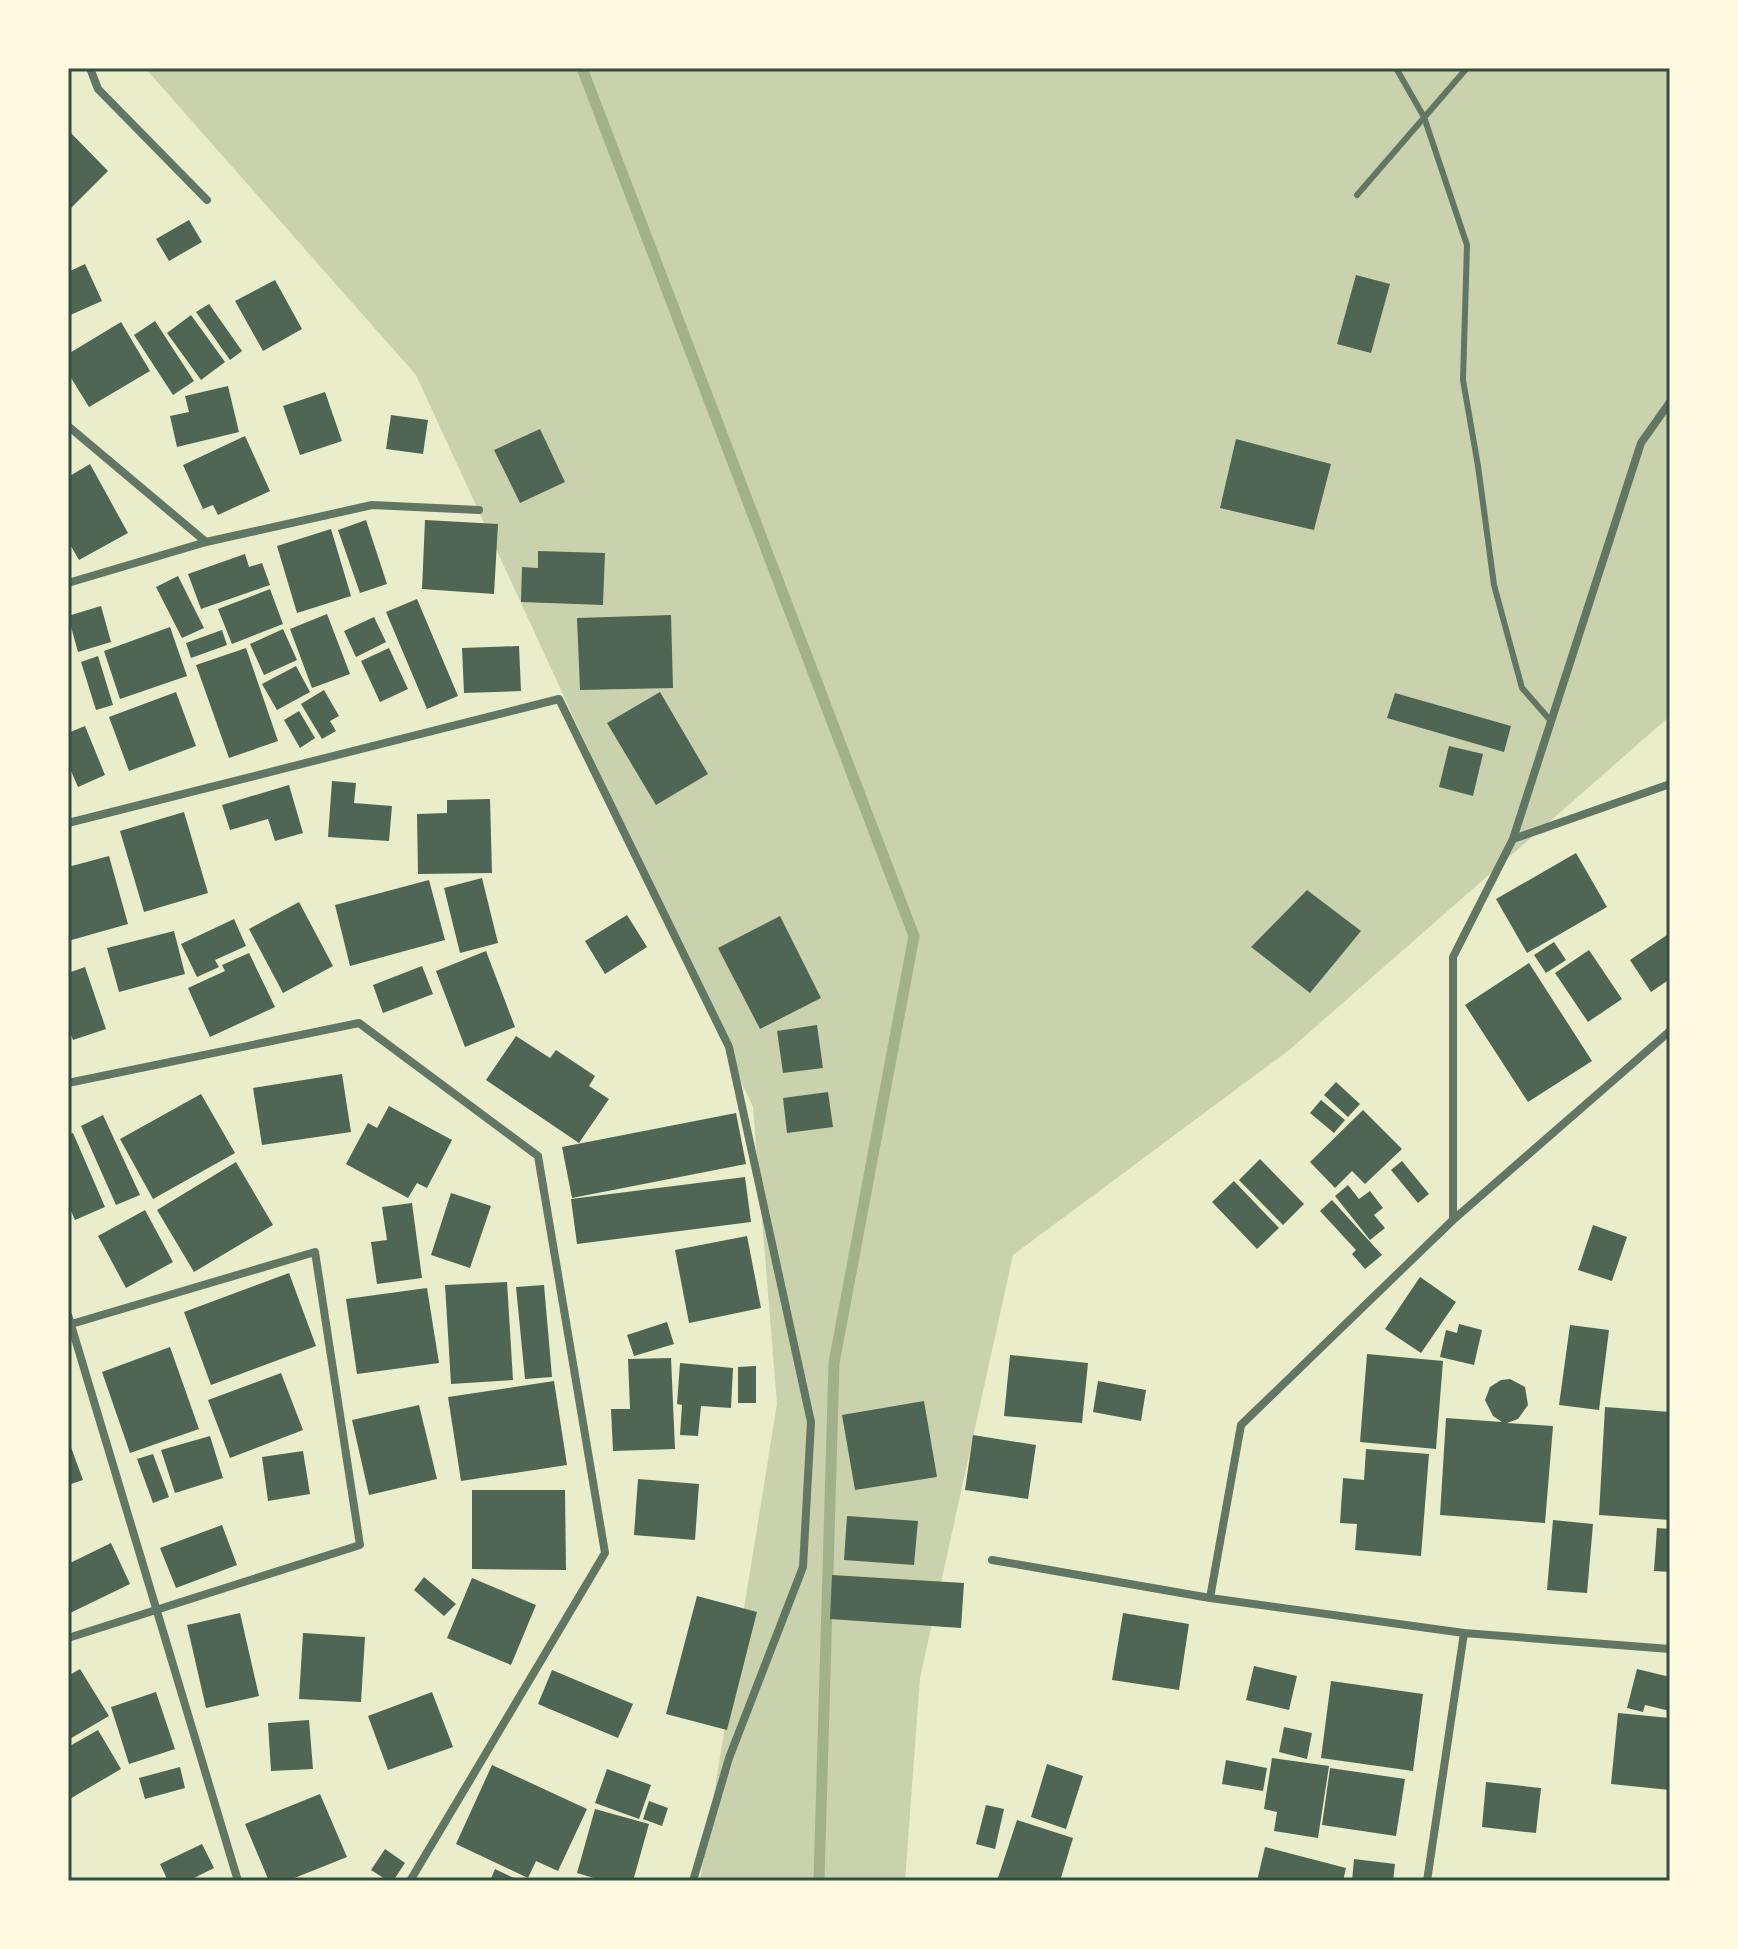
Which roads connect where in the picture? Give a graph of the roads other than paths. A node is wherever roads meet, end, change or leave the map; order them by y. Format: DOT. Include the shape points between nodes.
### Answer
graph roads {
  1 [pos="90,68"];
  2 [pos="1396,68"];
  3 [pos="1467,68"];
  4 [pos="1424,117"];
  5 [pos="1357,195"];
  6 [pos="207,200"];
  7 [pos="1670,402"];
  8 [pos="68,426"];
  9 [pos="479,510"];
  10 [pos="206,542"];
  11 [pos="68,583"];
  12 [pos="1551,721"];
  13 [pos="1670,784"];
  14 [pos="68,823"];
  15 [pos="1513,839"];
  16 [pos="1670,1031"];
  17 [pos="68,1083"];
  18 [pos="1453,1220"];
  19 [pos="69,1321"];
  20 [pos="992,1560"];
  21 [pos="1210,1598"];
  22 [pos="157,1610"];
  23 [pos="1464,1633"];
  24 [pos="68,1638"];
  25 [pos="1670,1649"];
  26 [pos="238,1881"];
  27 [pos="410,1881"];
  28 [pos="693,1881"];
  29 [pos="1427,1881"];
  1 -- 6 [label="street" via="98,89"];
  2 -- 4 [label="lane"];
  3 -- 4 [label="lane"];
  4 -- 5 [label="lane"];
  4 -- 12 [label="lane" via="1467,245 1463,380 1494,585 1522,688"];
  7 -- 12 [label="street" via="1641,443"];
  8 -- 10 [label="street"];
  9 -- 10 [label="street" via="372,505"];
  10 -- 11 [label="street"];
  12 -- 15 [label="street"];
  13 -- 15 [label="street"];
  14 -- 28 [label="street" via="559,699 729,1047 811,1422 803,1567 729,1758"];
  15 -- 18 [label="street" via="1453,957"];
  16 -- 18 [label="street"];
  17 -- 27 [label="street" via="359,1023 538,1156 605,1553"];
  18 -- 21 [label="street" via="1241,1425"];
  19 -- 22 [label="street"];
  19 -- 22 [label="street" via="315,1252 360,1545"];
  20 -- 21 [label="street"];
  21 -- 23 [label="street"];
  22 -- 24 [label="street"];
  22 -- 26 [label="street"];
  23 -- 25 [label="street"];
  23 -- 29 [label="street"];
}
